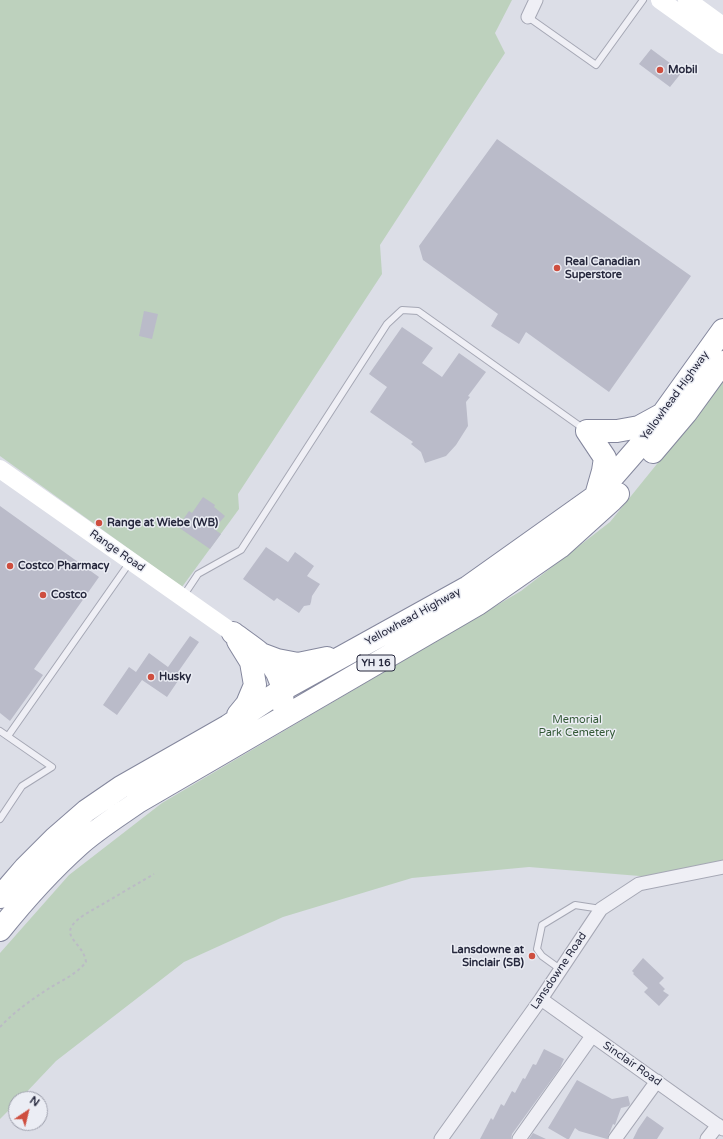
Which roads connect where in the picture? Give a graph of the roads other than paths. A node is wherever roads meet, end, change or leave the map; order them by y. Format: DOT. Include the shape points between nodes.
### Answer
graph roads {
  1 [pos="536,0"];
  2 [pos="643,0"];
  3 [pos="660,0"];
  4 [pos="688,0"];
  5 [pos="528,17"];
  6 [pos="721,21"];
  7 [pos="723,45"];
  8 [pos="723,330"];
  9 [pos="723,362"];
  10 [pos="662,415"];
  11 [pos="587,431"];
  12 [pos="0,469"];
  13 [pos="596,496"];
  14 [pos="131,561"];
  15 [pos="182,597"];
  16 [pos="234,633"];
  17 [pos="351,652"];
  18 [pos="261,654"];
  19 [pos="282,690"];
  20 [pos="228,726"];
  21 [pos="269,726"];
  22 [pos="0,731"];
  23 [pos="8,736"];
  24 [pos="0,819"];
  25 [pos="723,867"];
  26 [pos="0,896"];
  27 [pos="601,909"];
  28 [pos="0,930"];
  29 [pos="560,969"];
  30 [pos="541,999"];
  31 [pos="592,1036"];
  32 [pos="657,1082"];
  33 [pos="720,1127"];
  34 [pos="441,1139"];
  35 [pos="519,1139"];
  36 [pos="615,1139"];
  37 [pos="708,1139"];
  1 -- 5 [label="street"];
  2 -- 5 [label="lane" via="596,65"];
  3 -- 7 [label="street"];
  4 -- 6 [label="street"];
  8 -- 10 [label="highway, Yellowhead Highway / YH 16"];
  9 -- 21 [label="highway, Yellowhead Highway / YH 16" via="686,413 612,500 560,547 478,604"];
  10 -- 11 [label="highway" via="639,427 617,431"];
  10 -- 13 [label="highway, Yellowhead Highway / YH 16" via="657,426"];
  11 -- 13 [label="highway" via="605,458"];
  11 -- 15 [label="lane" via="418,311 402,310 387,324 241,550 198,574"];
  12 -- 14 [label="street, Range Road"];
  13 -- 17 [label="highway, Yellowhead Highway / YH 16" via="468,587"];
  14 -- 15 [label="street, Range Road"];
  14 -- 23 [label="lane"];
  15 -- 16 [label="street, Range Road"];
  16 -- 18 [label="highway"];
  16 -- 20 [label="highway" via="251,662 255,685 247,704"];
  17 -- 18 [label="highway" via="298,664"];
  17 -- 19 [label="highway, Yellowhead Highway / YH 16"];
  18 -- 19 [label="highway" via="270,661 280,676"];
  19 -- 20 [label="highway, Yellowhead Highway / YH 16"];
  19 -- 21 [label="highway" via="281,710"];
  20 -- 26 [label="highway, Yellowhead Highway / YH 16" via="121,787 86,811 55,838"];
  21 -- 28 [label="highway, Yellowhead Highway / YH 16" via="110,820 57,866"];
  22 -- 23 [label="lane"];
  23 -- 24 [label="lane" via="52,767 22,786"];
  25 -- 27 [label="street, Lansdowne Road" via="639,884"];
  27 -- 29 [label="street, Lansdowne Road"];
  27 -- 29 [label="lane" via="575,905 542,925 537,949 542,956"];
  29 -- 30 [label="street, Lansdowne Road"];
  30 -- 31 [label="street, Sinclair Road"];
  30 -- 34 [label="street, Lansdowne Road"];
  31 -- 32 [label="street, Sinclair Road"];
  31 -- 35 [label="street"];
  32 -- 33 [label="street, Sinclair Road"];
  32 -- 36 [label="street"];
  33 -- 37 [label="street"];
}
